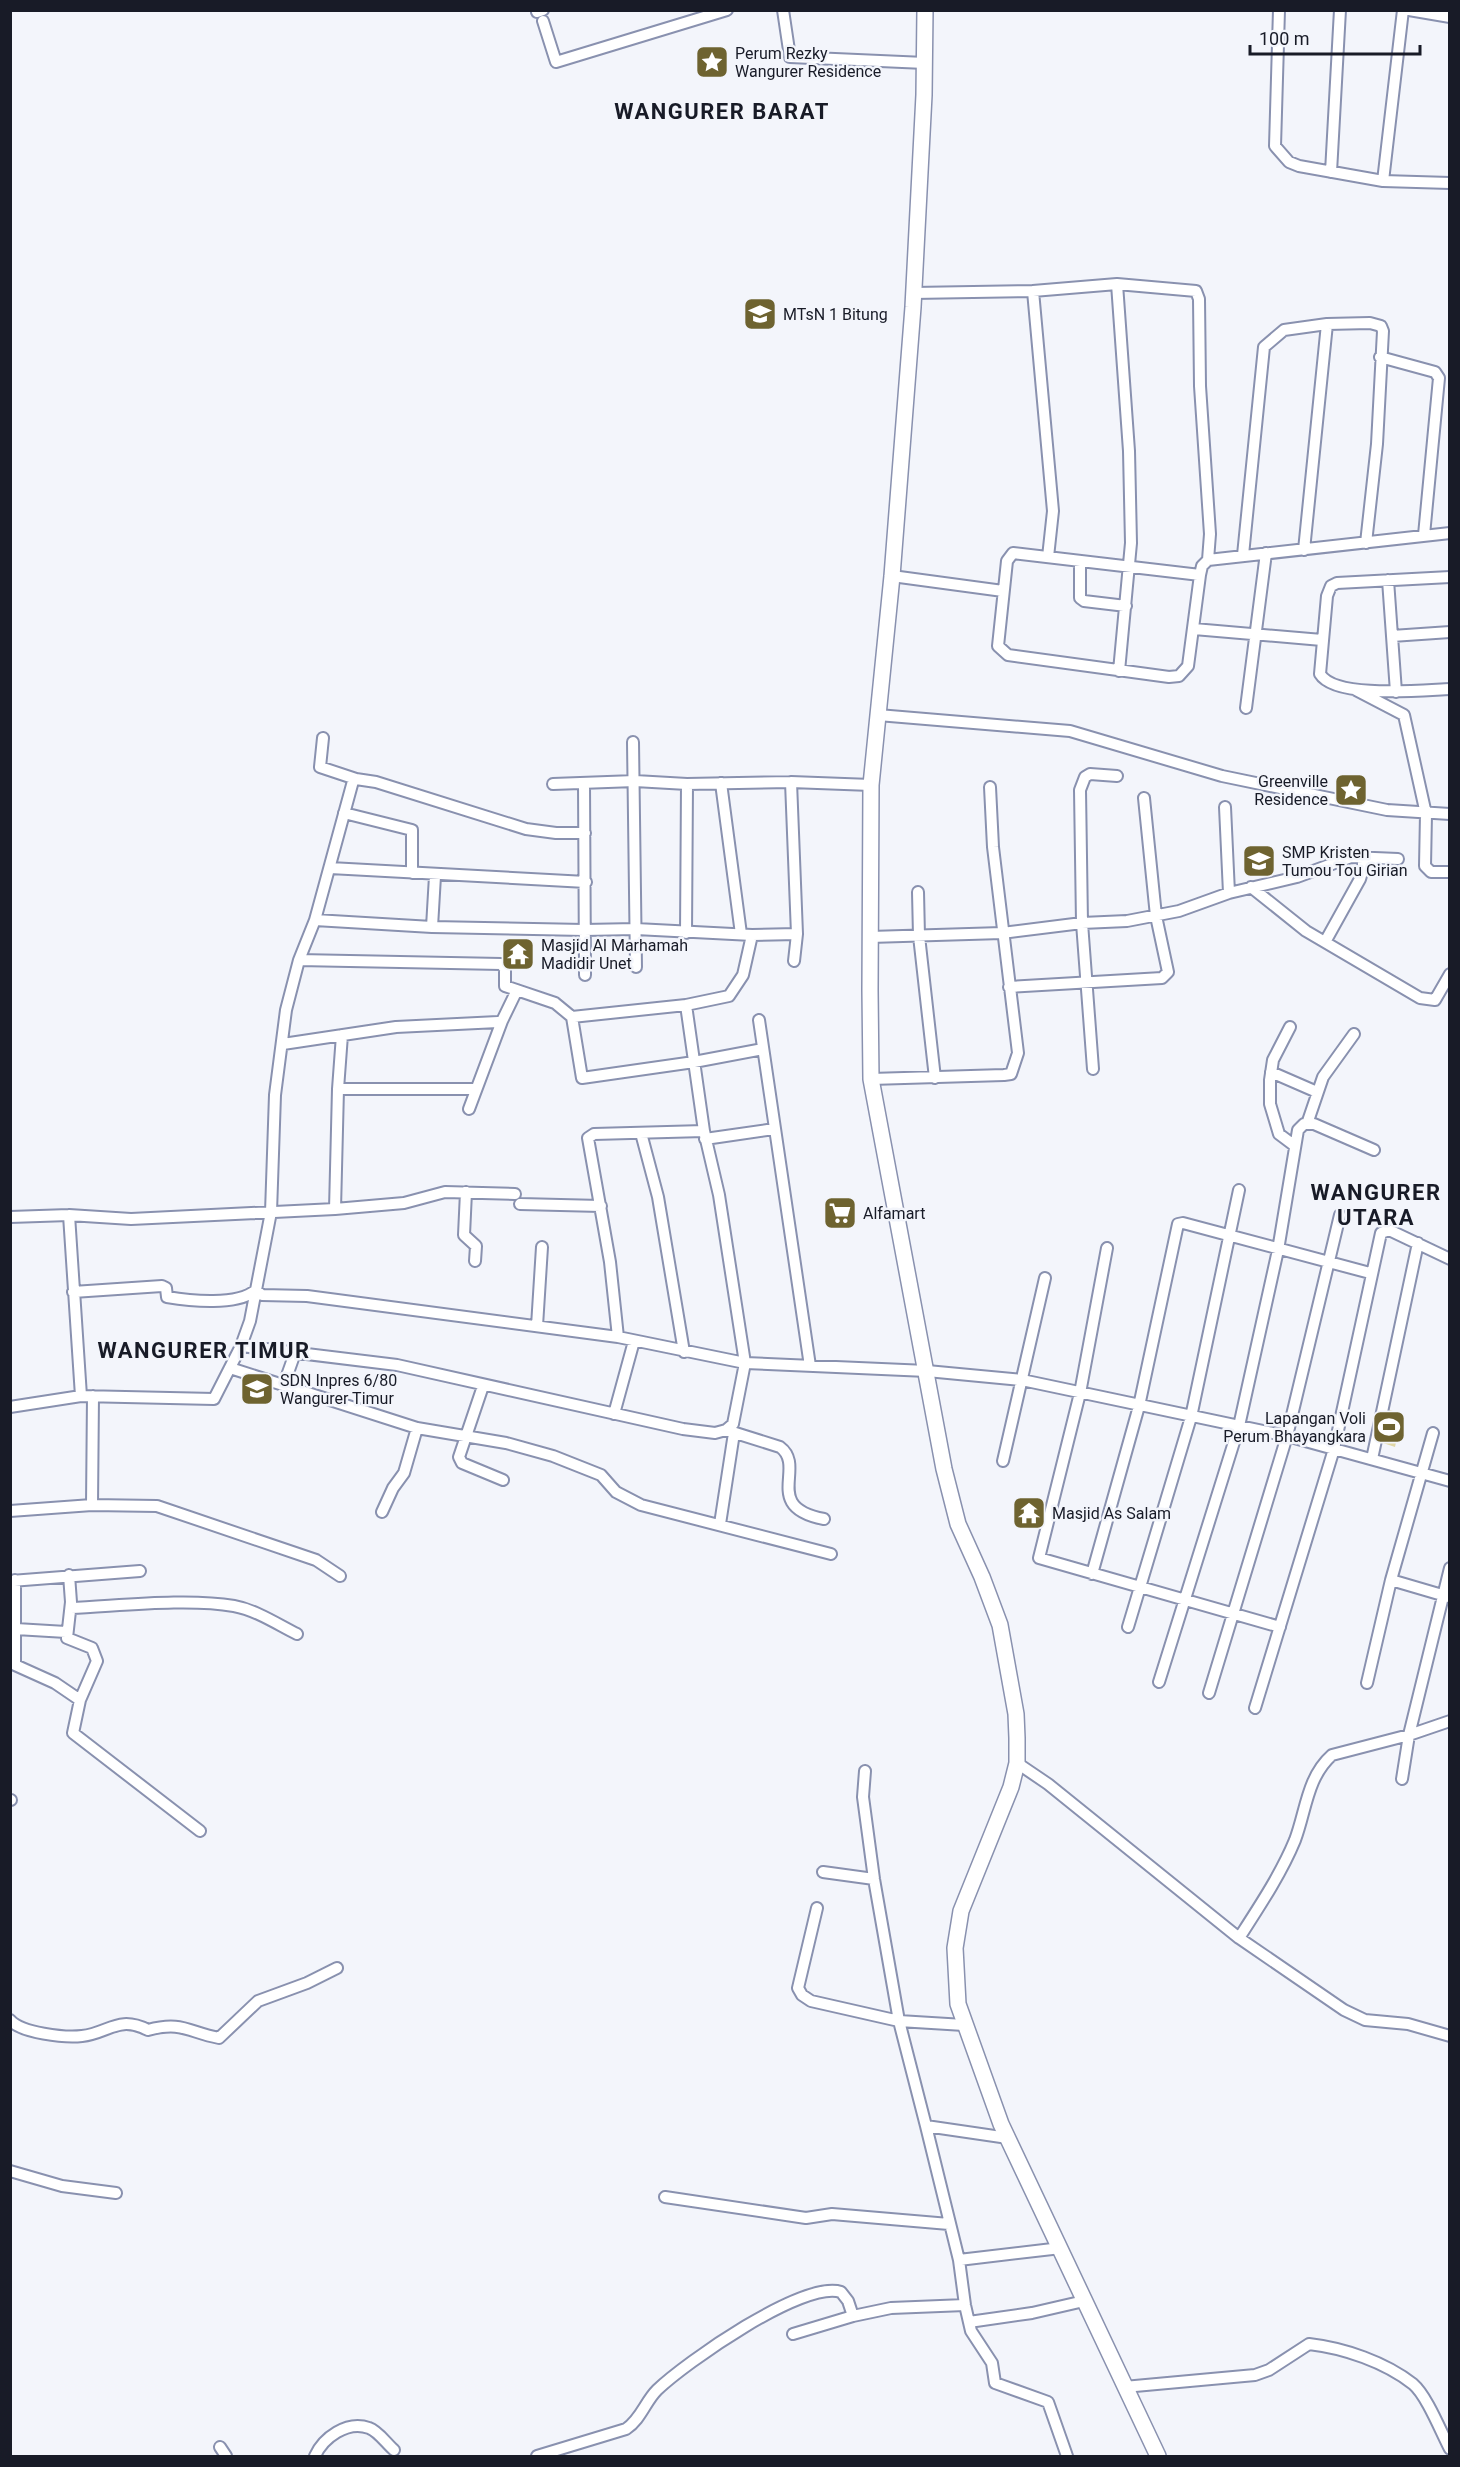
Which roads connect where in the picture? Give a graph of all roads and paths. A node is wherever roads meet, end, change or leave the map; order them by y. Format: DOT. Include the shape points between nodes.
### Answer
graph roads {
  1 [pos="727,10"];
  2 [pos="783,10"];
  3 [pos="925,10"];
  4 [pos="1279,10"];
  5 [pos="1340,10"];
  6 [pos="1403,10"];
  7 [pos="1409,10"];
  8 [pos="541,14"];
  9 [pos="1449,17"];
  10 [pos="925,63"];
  11 [pos="1331,172"];
  12 [pos="1383,181"];
  13 [pos="1449,183"];
  14 [pos="1117,284"];
  15 [pos="1033,291"];
  16 [pos="913,293"];
  17 [pos="1327,324"];
  18 [pos="1380,357"];
  19 [pos="1449,533"];
  20 [pos="1424,535"];
  21 [pos="1366,543"];
  22 [pos="1304,550"];
  23 [pos="1266,553"];
  24 [pos="1243,555"];
  25 [pos="1048,557"];
  26 [pos="1208,560"];
  27 [pos="1080,561"];
  28 [pos="1130,567"];
  29 [pos="1200,575"];
  30 [pos="892,576"];
  31 [pos="1449,577"];
  32 [pos="1388,580"];
  33 [pos="1003,591"];
  34 [pos="1126,606"];
  35 [pos="1194,629"];
  36 [pos="1449,632"];
  37 [pos="1256,634"];
  38 [pos="1392,636"];
  39 [pos="1322,640"];
  40 [pos="1119,671"];
  41 [pos="1353,688"];
  42 [pos="1449,689"];
  43 [pos="1396,692"];
  44 [pos="1246,708"];
  45 [pos="878,715"];
  46 [pos="323,738"];
  47 [pos="633,742"];
  48 [pos="1117,776"];
  49 [pos="356,778"];
  50 [pos="635,781"];
  51 [pos="791,782"];
  52 [pos="553,783"];
  53 [pos="584,783"];
  54 [pos="721,783"];
  55 [pos="687,784"];
  56 [pos="871,785"];
  57 [pos="990,787"];
  58 [pos="1144,798"];
  59 [pos="1225,807"];
  60 [pos="344,813"];
  61 [pos="1426,814"];
  62 [pos="1449,814"];
  63 [pos="585,833"];
  64 [pos="1363,856"];
  65 [pos="1398,859"];
  66 [pos="330,868"];
  67 [pos="1449,872"];
  68 [pos="412,873"];
  69 [pos="435,876"];
  70 [pos="586,882"];
  71 [pos="1251,887"];
  72 [pos="918,892"];
  73 [pos="1229,893"];
  74 [pos="1156,916"];
  75 [pos="315,920"];
  76 [pos="1082,923"];
  77 [pos="432,927"];
  78 [pos="636,928"];
  79 [pos="585,930"];
  80 [pos="686,933"];
  81 [pos="1002,933"];
  82 [pos="741,934"];
  83 [pos="797,934"];
  84 [pos="752,935"];
  85 [pos="919,936"];
  86 [pos="870,937"];
  87 [pos="1324,942"];
  88 [pos="299,960"];
  89 [pos="794,961"];
  90 [pos="636,967"];
  91 [pos="1449,974"];
  92 [pos="585,975"];
  93 [pos="1088,984"];
  94 [pos="1009,987"];
  95 [pos="517,990"];
  96 [pos="686,1005"];
  97 [pos="572,1017"];
  98 [pos="759,1020"];
  99 [pos="502,1021"];
  100 [pos="1290,1027"];
  101 [pos="1354,1034"];
  102 [pos="342,1035"];
  103 [pos="283,1044"];
  104 [pos="763,1049"];
  105 [pos="694,1062"];
  106 [pos="1093,1069"];
  107 [pos="1271,1072"];
  108 [pos="935,1078"];
  109 [pos="871,1079"];
  110 [pos="338,1089"];
  111 [pos="476,1089"];
  112 [pos="1317,1092"];
  113 [pos="469,1109"];
  114 [pos="1307,1124"];
  115 [pos="774,1129"];
  116 [pos="641,1133"];
  117 [pos="704,1135"];
  118 [pos="1295,1146"];
  119 [pos="1374,1150"];
  120 [pos="1239,1190"];
  121 [pos="466,1192"];
  122 [pos="601,1206"];
  123 [pos="335,1209"];
  124 [pos="271,1212"];
  125 [pos="69,1215"];
  126 [pos="1340,1215"];
  127 [pos="10,1217"];
  128 [pos="1228,1236"];
  129 [pos="1418,1243"];
  130 [pos="542,1247"];
  131 [pos="1107,1248"];
  132 [pos="1278,1250"];
  133 [pos="1449,1259"];
  134 [pos="475,1261"];
  135 [pos="1328,1261"];
  136 [pos="1370,1273"];
  137 [pos="1045,1278"];
  138 [pos="256,1290"];
  139 [pos="73,1292"];
  140 [pos="537,1326"];
  141 [pos="618,1337"];
  142 [pos="634,1341"];
  143 [pos="241,1346"];
  144 [pos="295,1353"];
  145 [pos="684,1353"];
  146 [pos="745,1363"];
  147 [pos="810,1366"];
  148 [pos="230,1368"];
  149 [pos="927,1371"];
  150 [pos="1022,1380"];
  151 [pos="284,1383"];
  152 [pos="483,1386"];
  153 [pos="1080,1393"];
  154 [pos="81,1396"];
  155 [pos="93,1396"];
  156 [pos="1139,1406"];
  157 [pos="10,1407"];
  158 [pos="614,1414"];
  159 [pos="1191,1417"];
  160 [pos="1239,1426"];
  161 [pos="417,1428"];
  162 [pos="730,1432"];
  163 [pos="1433,1433"];
  164 [pos="468,1436"];
  165 [pos="1287,1436"];
  166 [pos="1334,1449"];
  167 [pos="1372,1459"];
  168 [pos="1003,1461"];
  169 [pos="1422,1473"];
  170 [pos="503,1480"];
  171 [pos="1449,1481"];
  172 [pos="92,1505"];
  173 [pos="10,1511"];
  174 [pos="382,1512"];
  175 [pos="824,1519"];
  176 [pos="720,1524"];
  177 [pos="831,1554"];
  178 [pos="1449,1568"];
  179 [pos="140,1571"];
  180 [pos="69,1575"];
  181 [pos="1092,1575"];
  182 [pos="340,1576"];
  183 [pos="13,1580"];
  184 [pos="1391,1580"];
  185 [pos="1140,1588"];
  186 [pos="1446,1596"];
  187 [pos="1186,1600"];
  188 [pos="71,1608"];
  189 [pos="1233,1612"];
  190 [pos="1128,1627"];
  191 [pos="1280,1627"];
  192 [pos="16,1629"];
  193 [pos="66,1632"];
  194 [pos="297,1634"];
  195 [pos="1159,1682"];
  196 [pos="1367,1683"];
  197 [pos="1209,1693"];
  198 [pos="80,1700"];
  199 [pos="1255,1708"];
  200 [pos="1449,1721"];
  201 [pos="1409,1735"];
  202 [pos="1017,1763"];
  203 [pos="865,1771"];
  204 [pos="1402,1779"];
  205 [pos="200,1831"];
  206 [pos="823,1872"];
  207 [pos="874,1880"];
  208 [pos="817,1908"];
  209 [pos="1239,1938"];
  210 [pos="337,1968"];
  211 [pos="10,2020"];
  212 [pos="899,2021"];
  213 [pos="964,2025"];
  214 [pos="1449,2036"];
  215 [pos="926,2126"];
  216 [pos="1008,2138"];
  217 [pos="10,2171"];
  218 [pos="116,2193"];
  219 [pos="665,2197"];
  220 [pos="949,2224"];
  221 [pos="1061,2248"];
  222 [pos="959,2260"];
  223 [pos="1084,2301"];
  224 [pos="964,2305"];
  225 [pos="853,2316"];
  226 [pos="969,2322"];
  227 [pos="793,2334"];
  228 [pos="1124,2387"];
  229 [pos="1449,2449"];
  230 [pos="394,2450"];
  231 [pos="315,2457"];
  232 [pos="537,2457"];
  233 [pos="1067,2457"];
  234 [pos="1158,2457"];
  1 -- 8 [label="street" via="556,63"];
  2 -- 10 [label="street" via="790,57"];
  3 -- 10 [label="street"];
  4 -- 11 [label="street" via="1275,146 1289,162"];
  5 -- 11 [label="street"];
  6 -- 12 [label="street"];
  7 -- 9 [label="street"];
  10 -- 16 [label="street"];
  11 -- 12 [label="street"];
  12 -- 13 [label="street"];
  14 -- 15 [label="street"];
  14 -- 26 [label="street" via="1194,289 1198,295"];
  14 -- 28 [label="street" via="1129,451"];
  15 -- 16 [label="street"];
  15 -- 25 [label="street" via="1053,511"];
  16 -- 30 [label="street"];
  17 -- 18 [label="street" via="1381,326"];
  17 -- 22 [label="street"];
  17 -- 24 [label="street" via="1284,330 1264,347"];
  18 -- 20 [label="street" via="1435,372 1439,378"];
  18 -- 21 [label="street" via="1377,444"];
  19 -- 20 [label="street"];
  20 -- 21 [label="street"];
  21 -- 22 [label="street"];
  22 -- 23 [label="street"];
  23 -- 24 [label="street"];
  23 -- 37 [label="street"];
  24 -- 26 [label="street"];
  25 -- 27 [label="street"];
  25 -- 33 [label="street" via="1017,553 1009,556"];
  26 -- 29 [label="street"];
  27 -- 28 [label="street"];
  27 -- 34 [label="street" via="1080,598"];
  28 -- 29 [label="street"];
  28 -- 34 [label="street"];
  29 -- 35 [label="street"];
  30 -- 33 [label="street"];
  30 -- 45 [label="street"];
  31 -- 32 [label="street"];
  32 -- 38 [label="street"];
  32 -- 39 [label="street" via="1331,586"];
  33 -- 40 [label="street" via="998,646 1004,653"];
  34 -- 40 [label="street"];
  35 -- 37 [label="street"];
  35 -- 40 [label="street" via="1191,658 1179,676"];
  36 -- 38 [label="street"];
  37 -- 39 [label="street"];
  37 -- 44 [label="street"];
  38 -- 43 [label="street"];
  39 -- 41 [label="street" via="1322,678"];
  41 -- 43 [label="street"];
  41 -- 61 [label="street" via="1404,715"];
  42 -- 43 [label="street"];
  45 -- 56 [label="street"];
  45 -- 61 [label="street" via="1070,731 1222,776 1387,810"];
  46 -- 49 [label="street" via="320,767"];
  47 -- 50 [label="street"];
  48 -- 76 [label="street" via="1090,774 1080,790"];
  49 -- 60 [label="street" via="350,786"];
  49 -- 63 [label="street" via="526,829"];
  50 -- 53 [label="street"];
  50 -- 55 [label="street"];
  50 -- 78 [label="street"];
  51 -- 54 [label="street"];
  51 -- 56 [label="street"];
  51 -- 83 [label="street"];
  52 -- 53 [label="street"];
  53 -- 63 [label="street"];
  54 -- 55 [label="street"];
  54 -- 82 [label="street"];
  55 -- 80 [label="street"];
  56 -- 86 [label="street"];
  57 -- 81 [label="street"];
  58 -- 74 [label="street"];
  59 -- 73 [label="street"];
  60 -- 66 [label="street"];
  60 -- 68 [label="street" via="412,830"];
  61 -- 62 [label="street"];
  61 -- 67 [label="street" via="1425,866 1431,872"];
  63 -- 70 [label="street"];
  64 -- 65 [label="street"];
  64 -- 71 [label="street" via="1340,860 1297,878"];
  64 -- 87 [label="street" via="1357,885"];
  66 -- 68 [label="street"];
  66 -- 75 [label="street"];
  68 -- 69 [label="street"];
  69 -- 70 [label="street"];
  69 -- 77 [label="street"];
  70 -- 79 [label="street"];
  71 -- 73 [label="street"];
  71 -- 87 [label="street"];
  72 -- 85 [label="street"];
  73 -- 74 [label="street" via="1199,906"];
  74 -- 76 [label="street"];
  74 -- 93 [label="street" via="1168,967 1165,976"];
  75 -- 77 [label="street"];
  75 -- 88 [label="street"];
  76 -- 81 [label="street"];
  76 -- 93 [label="street"];
  77 -- 79 [label="street"];
  78 -- 79 [label="street"];
  78 -- 80 [label="street"];
  78 -- 90 [label="street"];
  79 -- 92 [label="street"];
  80 -- 82 [label="street"];
  81 -- 85 [label="street"];
  81 -- 94 [label="street"];
  82 -- 84 [label="street"];
  83 -- 84 [label="street"];
  83 -- 89 [label="street"];
  84 -- 96 [label="street" via="743,975 729,996"];
  85 -- 86 [label="street"];
  85 -- 108 [label="street"];
  86 -- 109 [label="street"];
  87 -- 91 [label="street" via="1430,1001 1439,994"];
  88 -- 95 [label="street" via="497,963 505,969 506,986"];
  88 -- 103 [label="street" via="286,1010"];
  93 -- 94 [label="street"];
  93 -- 106 [label="street"];
  94 -- 108 [label="street" via="1018,1053 1011,1074"];
  95 -- 97 [label="street" via="555,1003"];
  95 -- 99 [label="street"];
  96 -- 97 [label="street"];
  96 -- 105 [label="street"];
  97 -- 105 [label="street" via="582,1078"];
  98 -- 104 [label="street"];
  99 -- 102 [label="street"];
  99 -- 111 [label="street"];
  100 -- 107 [label="street"];
  101 -- 112 [label="street" via="1331,1062"];
  102 -- 103 [label="street"];
  102 -- 110 [label="street"];
  103 -- 124 [label="street" via="275,1095"];
  104 -- 105 [label="street"];
  104 -- 115 [label="street"];
  105 -- 117 [label="street"];
  107 -- 112 [label="street"];
  107 -- 118 [label="street" via="1274,1122 1279,1134"];
  108 -- 109 [label="street"];
  109 -- 149 [label="street"];
  110 -- 111 [label="street"];
  110 -- 123 [label="street"];
  111 -- 113 [label="street"];
  112 -- 114 [label="street"];
  114 -- 118 [label="street" via="1298,1130"];
  114 -- 119 [label="street"];
  115 -- 117 [label="street"];
  115 -- 147 [label="street"];
  116 -- 117 [label="street"];
  116 -- 122 [label="street" via="594,1134 588,1138"];
  116 -- 145 [label="street" via="658,1197"];
  117 -- 146 [label="street" via="720,1202"];
  118 -- 132 [label="street"];
  120 -- 128 [label="street"];
  121 -- 122 [label="street"];
  121 -- 123 [label="street"];
  121 -- 134 [label="street" via="464,1235 476,1246"];
  122 -- 141 [label="street"];
  123 -- 124 [label="street"];
  124 -- 125 [label="street" via="131,1219"];
  124 -- 138 [label="street"];
  125 -- 127 [label="street"];
  125 -- 139 [label="street"];
  126 -- 135 [label="street"];
  128 -- 132 [label="street"];
  128 -- 156 [label="street" via="1183,1222 1178,1224"];
  128 -- 159 [label="street"];
  129 -- 133 [label="street"];
  129 -- 136 [label="street" via="1383,1231"];
  129 -- 167 [label="street"];
  130 -- 140 [label="street"];
  131 -- 153 [label="street"];
  132 -- 135 [label="street"];
  132 -- 160 [label="street"];
  135 -- 136 [label="street"];
  135 -- 165 [label="street"];
  136 -- 166 [label="street"];
  137 -- 150 [label="street"];
  138 -- 139 [label="street" via="250,1296 217,1302 167,1297 162,1286"];
  138 -- 140 [label="street" via="262,1295 307,1296"];
  138 -- 143 [label="street"];
  139 -- 154 [label="street"];
  140 -- 141 [label="street"];
  141 -- 142 [label="street"];
  142 -- 145 [label="street"];
  142 -- 158 [label="street"];
  143 -- 144 [label="street"];
  143 -- 148 [label="street"];
  144 -- 151 [label="street"];
  144 -- 152 [label="street" via="397,1365"];
  145 -- 146 [label="street"];
  146 -- 147 [label="street"];
  146 -- 162 [label="street"];
  147 -- 149 [label="street"];
  148 -- 151 [label="street"];
  148 -- 155 [label="street" via="214,1399"];
  149 -- 150 [label="street"];
  149 -- 202 [label="street" via="958,1524 982,1577 1003,1639 1016,1714"];
  150 -- 153 [label="street"];
  150 -- 168 [label="street"];
  151 -- 161 [label="street"];
  152 -- 158 [label="street"];
  152 -- 164 [label="street"];
  153 -- 156 [label="street"];
  153 -- 181 [label="street" via="1038,1556 1043,1561"];
  154 -- 155 [label="street"];
  154 -- 157 [label="street"];
  155 -- 172 [label="street"];
  156 -- 159 [label="street"];
  156 -- 181 [label="street"];
  158 -- 162 [label="street" via="683,1429"];
  159 -- 160 [label="street"];
  159 -- 185 [label="street"];
  160 -- 165 [label="street"];
  160 -- 187 [label="street"];
  161 -- 164 [label="street"];
  161 -- 174 [label="street" via="404,1473"];
  162 -- 175 [label="street" via="787,1452 788,1491 793,1503 802,1515"];
  162 -- 176 [label="street"];
  163 -- 169 [label="street"];
  164 -- 170 [label="street" via="460,1461"];
  164 -- 176 [label="street" via="579,1465 601,1475 616,1492 636,1503"];
  165 -- 166 [label="street"];
  165 -- 189 [label="street"];
  166 -- 167 [label="street"];
  166 -- 191 [label="street"];
  167 -- 169 [label="street"];
  169 -- 171 [label="street"];
  169 -- 184 [label="street"];
  172 -- 173 [label="street"];
  172 -- 182 [label="street" via="157,1506 316,1560"];
  176 -- 177 [label="street"];
  178 -- 186 [label="street"];
  179 -- 180 [label="street"];
  180 -- 183 [label="street"];
  180 -- 188 [label="street"];
  181 -- 185 [label="street"];
  183 -- 192 [label="street"];
  184 -- 186 [label="street"];
  184 -- 196 [label="street"];
  185 -- 187 [label="street"];
  185 -- 190 [label="street"];
  186 -- 201 [label="street"];
  187 -- 189 [label="street"];
  187 -- 195 [label="street"];
  188 -- 193 [label="street"];
  188 -- 194 [label="street" via="233,1606"];
  189 -- 191 [label="street"];
  189 -- 197 [label="street"];
  191 -- 199 [label="street"];
  192 -- 193 [label="street"];
  192 -- 198 [label="street" via="15,1665 55,1683"];
  193 -- 198 [label="street" via="69,1639 93,1648 97,1658"];
  198 -- 205 [label="street" via="74,1735"];
  200 -- 201 [label="street"];
  201 -- 204 [label="street"];
  201 -- 209 [label="street" via="1342,1752 1327,1760 1314,1779 1295,1840"];
  202 -- 209 [label="street"];
  202 -- 213 [label="street" via="1002,1815 966,1897 957,1929 955,1973"];
  203 -- 207 [label="street" via="863,1797"];
  206 -- 207 [label="street"];
  207 -- 212 [label="street"];
  208 -- 212 [label="street" via="800,1992 811,2001"];
  209 -- 214 [label="street" via="1356,2017 1408,2024"];
  210 -- 211 [label="street" via="258,2001 219,2038 184,2026 148,2030 135,2023 119,2023 82,2036 38,2033 15,2026"];
  212 -- 213 [label="street"];
  212 -- 215 [label="street"];
  213 -- 216 [label="street"];
  215 -- 216 [label="street"];
  215 -- 220 [label="street"];
  216 -- 221 [label="street"];
  217 -- 218 [label="street" via="62,2186"];
  219 -- 220 [label="street" via="806,2218 832,2214"];
  220 -- 222 [label="street"];
  221 -- 222 [label="street"];
  221 -- 223 [label="street"];
  222 -- 224 [label="street"];
  223 -- 226 [label="street"];
  223 -- 228 [label="street"];
  224 -- 225 [label="street" via="891,2308"];
  224 -- 226 [label="street"];
  225 -- 227 [label="street"];
  225 -- 232 [label="street" via="844,2295 836,2290 782,2308 733,2332 685,2364 655,2392 637,2421 626,2429"];
  226 -- 233 [label="street" via="992,2364 995,2383 1048,2402"];
  228 -- 229 [label="street" via="1256,2374 1309,2344 1326,2346 1375,2362 1414,2385"];
  228 -- 234 [label="street"];
  230 -- 231 [label="street" via="368,2427 355,2427 334,2433 319,2447"];
}
